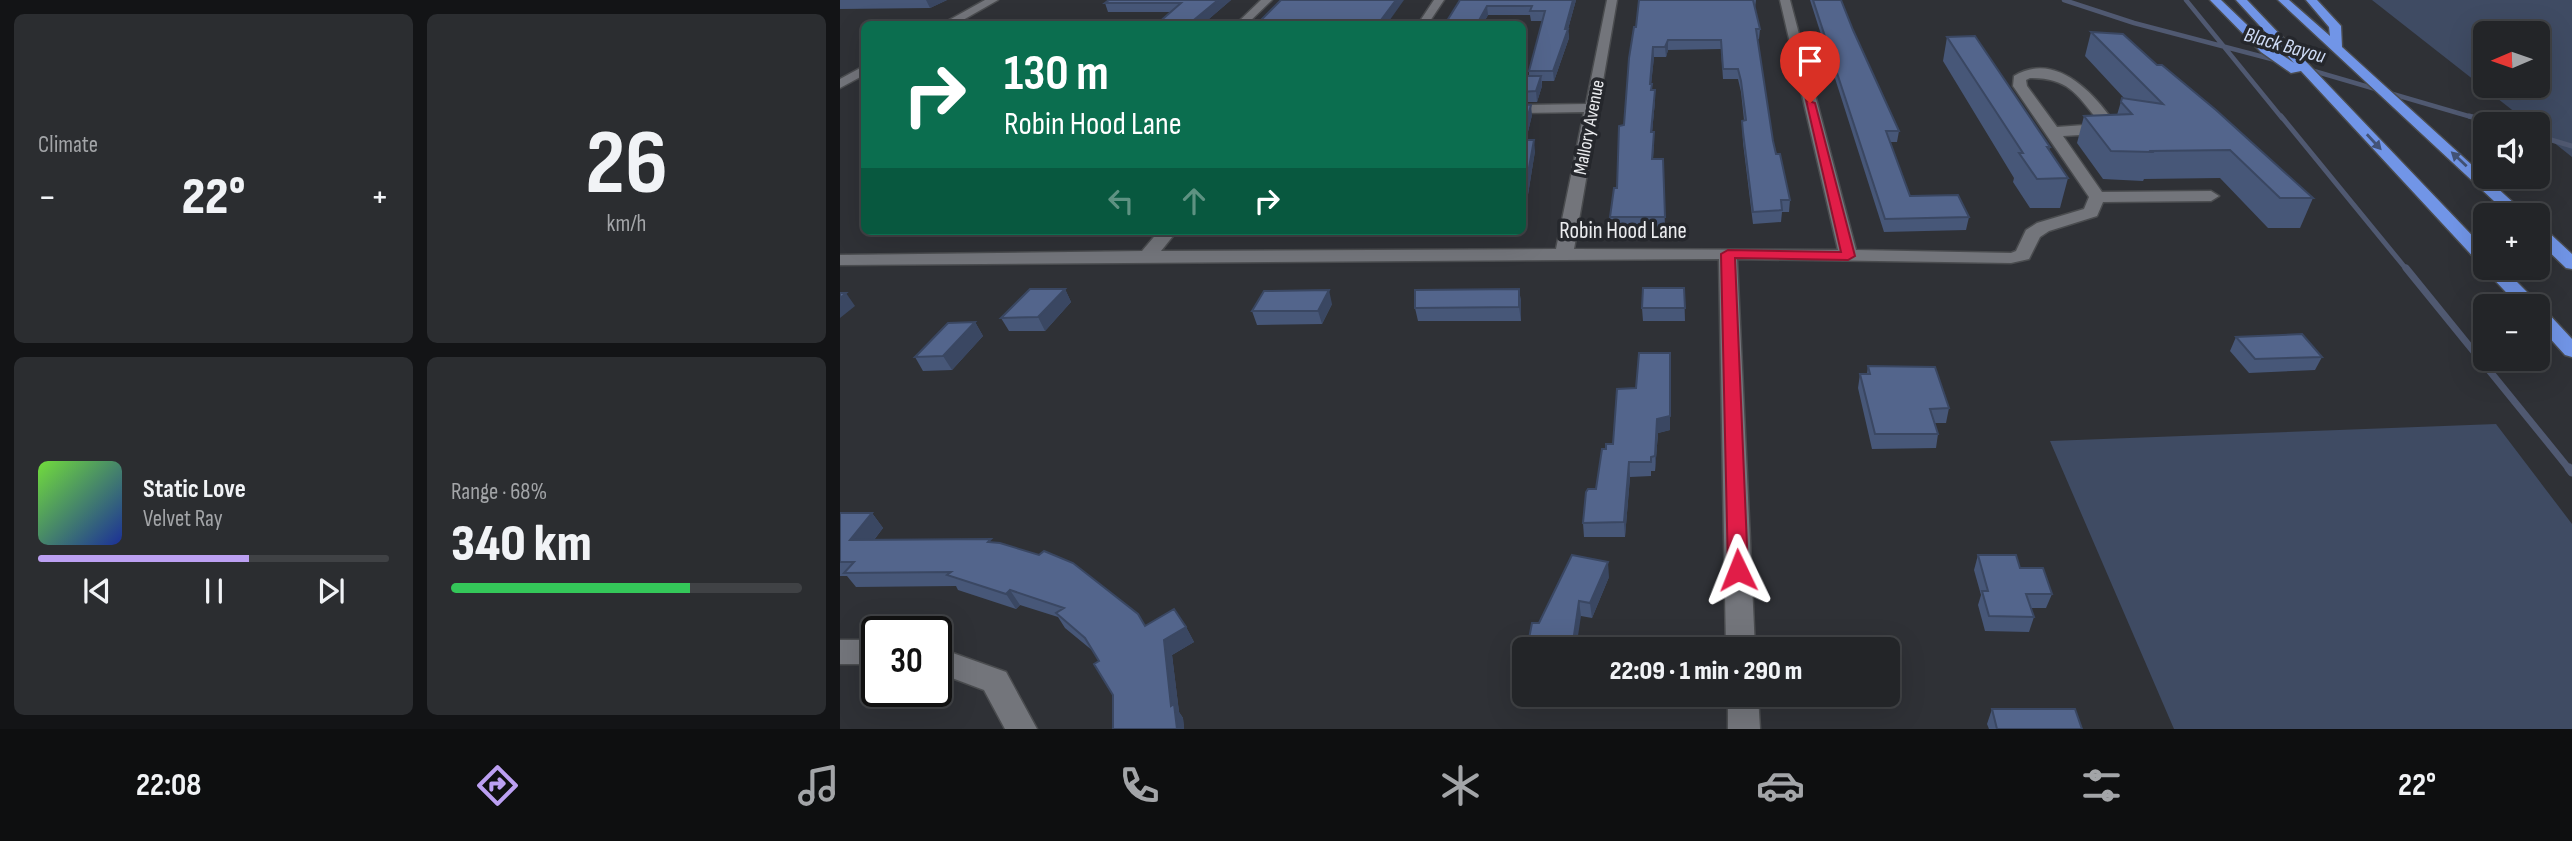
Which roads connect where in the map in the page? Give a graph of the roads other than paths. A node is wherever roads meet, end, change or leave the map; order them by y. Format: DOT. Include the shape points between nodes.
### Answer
graph roads {
  1 [pos="993,0"];
  2 [pos="1267,0"];
  3 [pos="1439,0"];
  4 [pos="1612,0"];
  5 [pos="1785,0"];
  6 [pos="2215,0"];
  7 [pos="2241,0"];
  8 [pos="2283,0"];
  9 [pos="2311,0"];
  10 [pos="954,21"];
  11 [pos="1244,21"];
  12 [pos="1425,21"];
  13 [pos="2341,52"];
  14 [pos="861,72"];
  15 [pos="840,84"];
  16 [pos="2327,92"];
  17 [pos="1526,108"];
  18 [pos="1591,108"];
  19 [pos="2053,132"];
  20 [pos="2211,196"];
  21 [pos="2098,197"];
  22 [pos="2506,203"];
  23 [pos="1165,235"];
  24 [pos="2550,243"];
  25 [pos="2473,246"];
  26 [pos="1728,254"];
  27 [pos="1564,255"];
  28 [pos="1147,256"];
  29 [pos="1848,256"];
  30 [pos="840,260"];
  31 [pos="2572,264"];
  32 [pos="2505,280"];
  33 [pos="2518,294"];
  34 [pos="2550,327"];
  35 [pos="2572,351"];
  36 [pos="1741,637"];
  37 [pos="840,652"];
  38 [pos="861,652"];
  39 [pos="952,665"];
  40 [pos="1743,707"];
  41 [pos="1021,729"];
  42 [pos="1744,729"];
  1 -- 10 [label="street"];
  2 -- 11 [label="street"];
  3 -- 12 [label="street"];
  4 -- 18 [label="street, Mallory Avenue"];
  5 -- 29 [label="street"];
  6 -- 16 [label="highway" via="2265,49"];
  7 -- 16 [label="highway"];
  8 -- 13 [label="highway"];
  9 -- 13 [label="highway" via="2335,26"];
  22 -- 13 [label="highway, one-way"];
  14 -- 15 [label="street"];
  16 -- 25 [label="highway, one-way"];
  17 -- 18 [label="street"];
  18 -- 27 [label="street, Mallory Avenue"];
  19 -- 19 [label="street" via="2096,131 2106,122 2070,79 2050,74 2023,76 2020,86"];
  19 -- 21 [label="street"];
  20 -- 21 [label="street"];
  21 -- 29 [label="street, Robin Hood Lane" via="2091,212 2043,227 2032,234 2023,255 2011,258"];
  23 -- 28 [label="street"];
  24 -- 31 [label="highway"];
  26 -- 27 [label="street, Robin Hood Lane"];
  26 -- 29 [label="street, Robin Hood Lane"];
  26 -- 36 [label="street"];
  27 -- 28 [label="street, Robin Hood Lane"];
  28 -- 30 [label="street, Robin Hood Lane"];
  32 -- 33 [label="highway"];
  34 -- 35 [label="highway"];
  37 -- 38 [label="street"];
  39 -- 41 [label="street" via="995,681"];
  40 -- 42 [label="street"];
}
